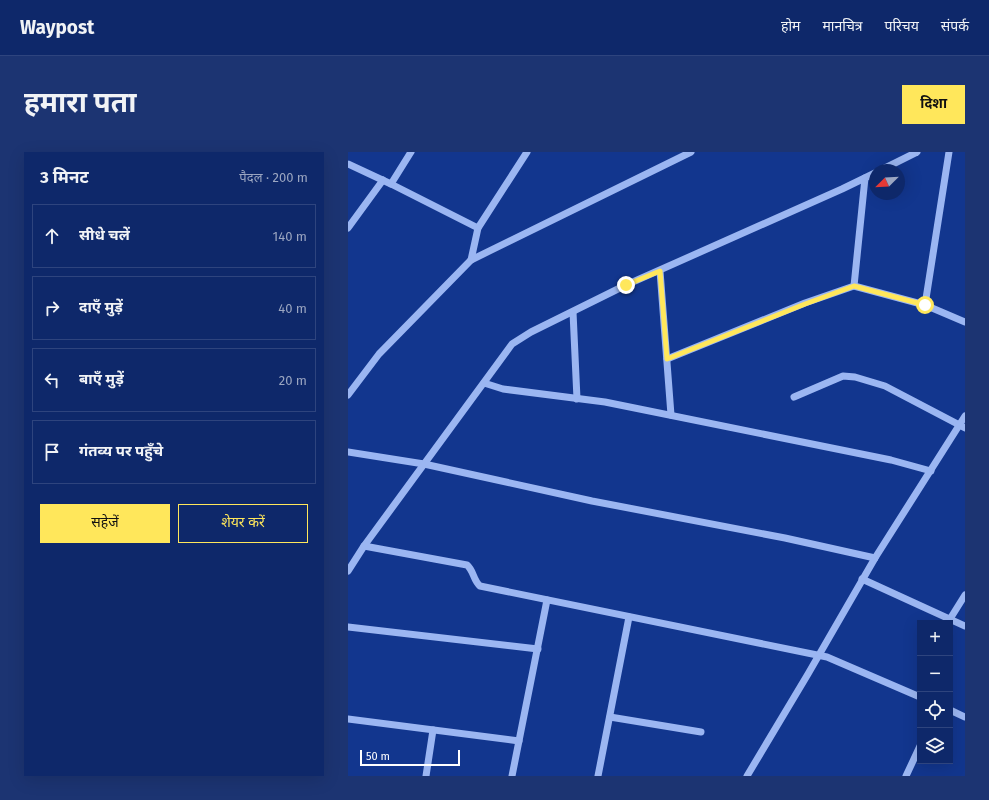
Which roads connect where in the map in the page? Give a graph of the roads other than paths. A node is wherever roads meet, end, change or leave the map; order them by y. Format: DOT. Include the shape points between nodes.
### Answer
graph roads {
  1 [pos="411,152"];
  2 [pos="527,152"];
  3 [pos="691,152"];
  4 [pos="917,152"];
  5 [pos="949,152"];
  6 [pos="348,164"];
  7 [pos="893,164"];
  8 [pos="869,176"];
  9 [pos="865,178"];
  10 [pos="383,180"];
  11 [pos="391,184"];
  12 [pos="348,228"];
  13 [pos="478,228"];
  14 [pos="472,260"];
  15 [pos="660,271"];
  16 [pos="854,286"];
  17 [pos="925,305"];
  18 [pos="572,312"];
  19 [pos="965,322"];
  20 [pos="667,359"];
  21 [pos="484,383"];
  22 [pos="348,395"];
  23 [pos="794,397"];
  24 [pos="577,399"];
  25 [pos="671,415"];
  26 [pos="965,416"];
  27 [pos="962,427"];
  28 [pos="348,452"];
  29 [pos="424,464"];
  30 [pos="931,471"];
  31 [pos="364,546"];
  32 [pos="875,558"];
  33 [pos="348,571"];
  34 [pos="862,579"];
  35 [pos="965,595"];
  36 [pos="547,600"];
  37 [pos="629,617"];
  38 [pos="950,619"];
  39 [pos="965,626"];
  40 [pos="348,627"];
  41 [pos="538,649"];
  42 [pos="819,655"];
  43 [pos="917,696"];
  44 [pos="953,711"];
  45 [pos="610,717"];
  46 [pos="965,717"];
  47 [pos="348,719"];
  48 [pos="433,730"];
  49 [pos="701,732"];
  50 [pos="519,741"];
  51 [pos="917,752"];
  52 [pos="426,776"];
  53 [pos="512,776"];
  54 [pos="598,776"];
  55 [pos="747,776"];
  56 [pos="906,776"];
  1 -- 11 [label="street"];
  2 -- 13 [label="street"];
  3 -- 14 [label="street"];
  4 -- 7 [label="street"];
  5 -- 17 [label="street"];
  6 -- 10 [label="street"];
  8 -- 9 [label="street"];
  9 -- 15 [label="street"];
  9 -- 16 [label="street"];
  10 -- 11 [label="street"];
  10 -- 12 [label="street"];
  11 -- 13 [label="street"];
  13 -- 14 [label="street"];
  14 -- 22 [label="street" via="380,354"];
  15 -- 18 [label="street"];
  15 -- 20 [label="street"];
  16 -- 17 [label="street"];
  16 -- 20 [label="street"];
  17 -- 19 [label="street"];
  18 -- 21 [label="street" via="512,344"];
  18 -- 24 [label="street"];
  20 -- 25 [label="street"];
  21 -- 24 [label="street" via="503,389"];
  21 -- 29 [label="street"];
  23 -- 27 [label="street" via="843,376 855,377 885,386"];
  24 -- 25 [label="street"];
  25 -- 30 [label="street" via="891,460"];
  26 -- 27 [label="street"];
  27 -- 30 [label="street"];
  28 -- 29 [label="street"];
  29 -- 31 [label="street"];
  29 -- 32 [label="street"];
  30 -- 32 [label="street"];
  31 -- 33 [label="street"];
  31 -- 36 [label="street" via="467,565 480,586"];
  32 -- 34 [label="street"];
  34 -- 38 [label="street"];
  34 -- 42 [label="street"];
  35 -- 38 [label="street"];
  36 -- 37 [label="street"];
  36 -- 41 [label="street"];
  37 -- 42 [label="street"];
  37 -- 45 [label="street"];
  38 -- 39 [label="street"];
  40 -- 41 [label="street"];
  41 -- 50 [label="street"];
  42 -- 43 [label="street"];
  42 -- 55 [label="street"];
  44 -- 46 [label="street"];
  45 -- 49 [label="street"];
  45 -- 54 [label="street"];
  47 -- 48 [label="street"];
  48 -- 50 [label="street"];
  48 -- 52 [label="street"];
  50 -- 53 [label="street"];
  51 -- 56 [label="street"];
}
